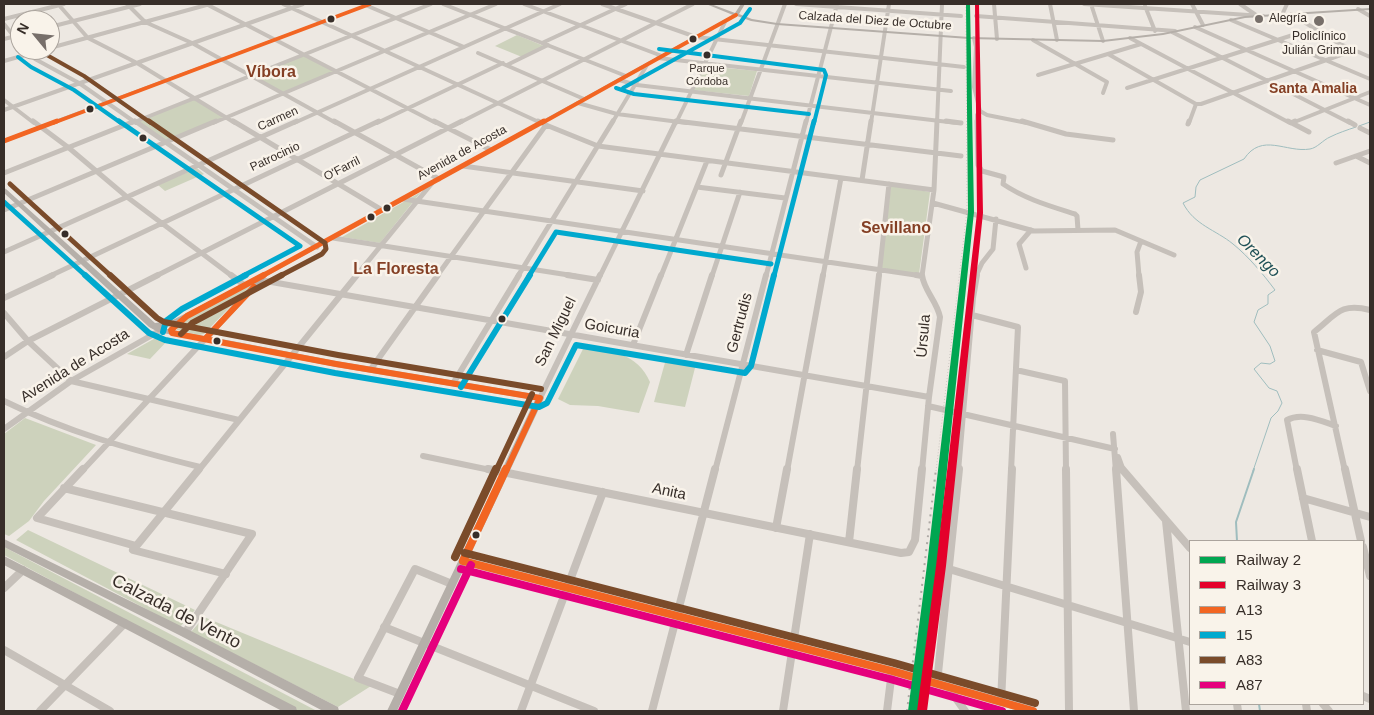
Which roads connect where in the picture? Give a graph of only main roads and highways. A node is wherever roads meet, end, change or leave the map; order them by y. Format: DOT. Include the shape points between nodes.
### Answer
graph roads {
  1 [pos="366,4"];
  2 [pos="708,4"];
  3 [pos="742,6"];
  4 [pos="1370,9"];
  5 [pos="725,11"];
  6 [pos="736,15"];
  7 [pos="4,141"];
  8 [pos="4,190"];
  9 [pos="268,273"];
  10 [pos="187,316"];
  11 [pos="158,328"];
  12 [pos="172,333"];
  13 [pos="205,339"];
  14 [pos="4,543"];
  15 [pos="4,560"];
  16 [pos="292,711"];
  17 [pos="334,711"];
  18 [pos="392,711"];
  1 -- 7 [label="main road"];
  2 -- 5 [label="main road"];
  3 -- 5 [label="main road"];
  3 -- 6 [label="main road, Avenida de Acosta"];
  4 -- 6 [label="main road, Calzada del Diez de Octubre" via="1252,15 1175,32 1103,41 940,36 778,24"];
  5 -- 6 [label="main road, Calzada del Diez de Octubre"];
  6 -- 9 [label="main road, Avenida de Acosta"];
  8 -- 11 [label="main road"];
  9 -- 10 [label="main road, Avenida de Acosta"];
  9 -- 13 [label="main road"];
  10 -- 11 [label="main road, Avenida de Acosta"];
  10 -- 12 [label="main road, Avenida de Acosta" via="173,327"];
  11 -- 12 [label="main road"];
  12 -- 13 [label="main road"];
  13 -- 18 [label="main road, San Miguel" via="540,398"];
  14 -- 17 [label="main road, Calzada de Vento"];
  15 -- 16 [label="main road, Calzada de Vento"];
}
